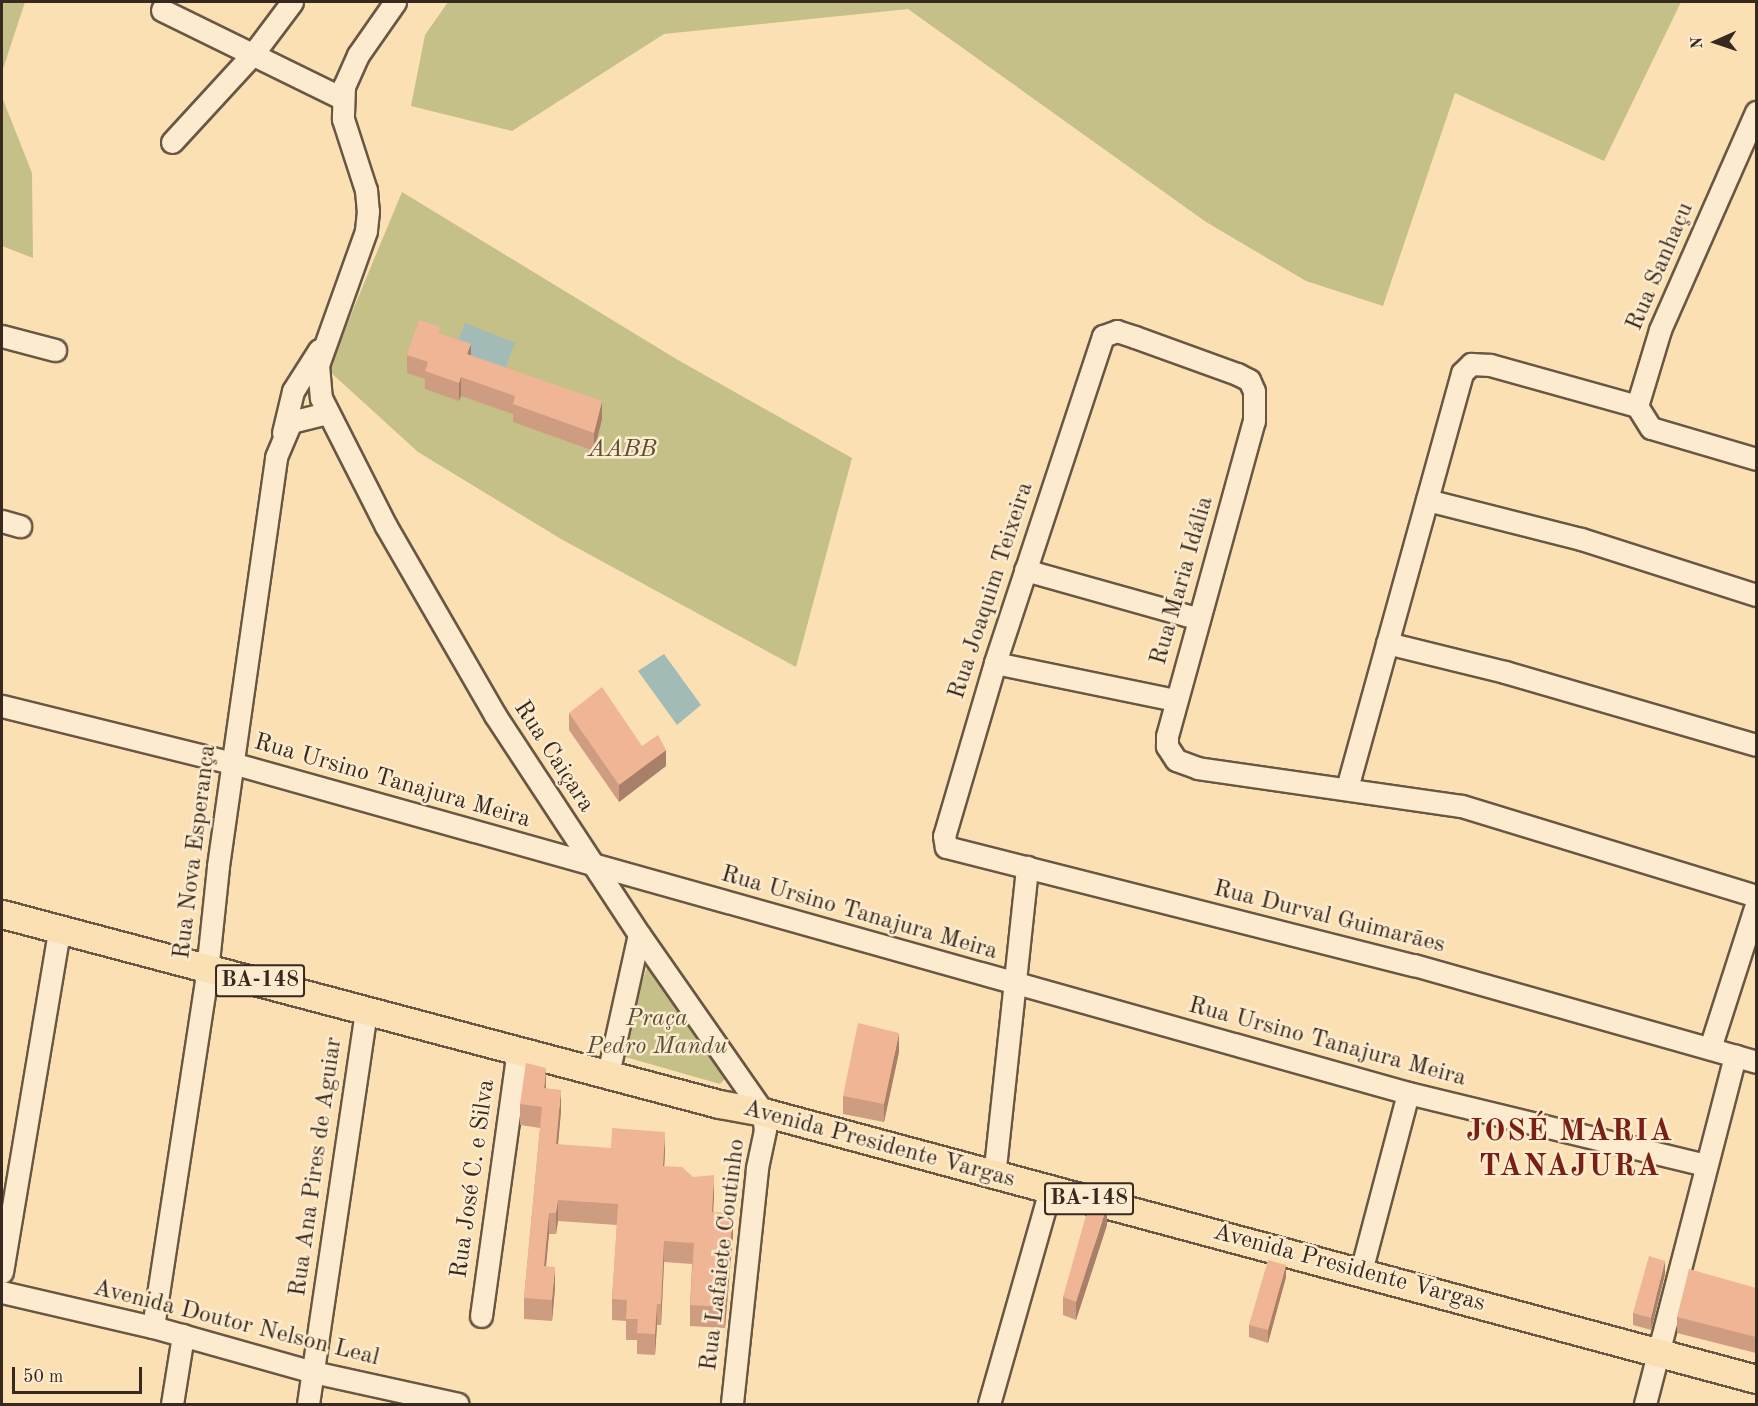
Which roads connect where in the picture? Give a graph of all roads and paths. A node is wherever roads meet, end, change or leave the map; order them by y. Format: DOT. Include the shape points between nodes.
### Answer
graph roads {
  1 [pos="292,2"];
  2 [pos="395,2"];
  3 [pos="162,10"];
  4 [pos="253,54"];
  5 [pos="342,98"];
  6 [pos="1756,112"];
  7 [pos="172,142"];
  8 [pos="2,336"];
  9 [pos="324,344"];
  10 [pos="55,350"];
  11 [pos="1637,406"];
  12 [pos="326,413"];
  13 [pos="1254,421"];
  14 [pos="282,436"];
  15 [pos="1756,459"];
  16 [pos="1426,500"];
  17 [pos="1025,570"];
  18 [pos="1756,595"];
  19 [pos="1199,619"];
  20 [pos="1386,644"];
  21 [pos="995,663"];
  22 [pos="1176,700"];
  23 [pos="2,706"];
  24 [pos="1756,745"];
  25 [pos="232,763"];
  26 [pos="1347,788"];
  27 [pos="944,836"];
  28 [pos="596,867"];
  29 [pos="1028,867"];
  30 [pos="1756,896"];
  31 [pos="1756,905"];
  32 [pos="2,914"];
  33 [pos="59,931"];
  34 [pos="639,934"];
  35 [pos="207,968"];
  36 [pos="1016,984"];
  37 [pos="366,1009"];
  38 [pos="1710,1048"];
  39 [pos="518,1050"];
  40 [pos="1733,1061"];
  41 [pos="1756,1062"];
  42 [pos="608,1074"];
  43 [pos="1408,1093"];
  44 [pos="763,1112"];
  45 [pos="1705,1165"];
  46 [pos="994,1177"];
  47 [pos="1050,1190"];
  48 [pos="2,1272"];
  49 [pos="1360,1275"];
  50 [pos="2,1292"];
  51 [pos="481,1316"];
  52 [pos="153,1327"];
  53 [pos="183,1335"];
  54 [pos="1659,1353"];
  55 [pos="313,1372"];
  56 [pos="1756,1379"];
  57 [pos="172,1404"];
  58 [pos="308,1404"];
  59 [pos="458,1404"];
  60 [pos="732,1404"];
  61 [pos="989,1404"];
  62 [pos="1645,1404"];
  1 -- 4 [label="street"];
  2 -- 5 [label="street" via="358,55"];
  3 -- 4 [label="street"];
  4 -- 5 [label="street"];
  4 -- 7 [label="street"];
  5 -- 9 [label="street" via="346,132 366,190 368,211 366,231"];
  6 -- 11 [label="street, Rua Sanhaçu" via="1660,330"];
  8 -- 10 [label="street"];
  9 -- 12 [label="street, Rua Caiçara" via="318,382"];
  9 -- 14 [label="street, Rua Nova Esperança" via="293,391"];
  11 -- 15 [label="street" via="1642,420 1665,434"];
  11 -- 16 [label="street" via="1517,371 1471,364 1462,373"];
  12 -- 14 [label="street" via="299,417"];
  12 -- 28 [label="street, Rua Caiçara" via="495,716"];
  13 -- 17 [label="street, Rua Joaquim Teixeira" via="1254,391 1249,380 1117,331 1103,336"];
  13 -- 19 [label="street, Rua Maria Idália"];
  14 -- 25 [label="street, Rua Nova Esperança"];
  16 -- 18 [label="street" via="1581,539"];
  16 -- 20 [label="street"];
  17 -- 19 [label="street"];
  17 -- 21 [label="street, Rua Joaquim Teixeira"];
  19 -- 22 [label="street, Rua Maria Idália"];
  20 -- 24 [label="street" via="1505,672"];
  20 -- 26 [label="street"];
  21 -- 22 [label="street"];
  21 -- 27 [label="street, Rua Joaquim Teixeira"];
  22 -- 26 [label="street, Rua Maria Idália" via="1167,736 1171,755 1198,768"];
  23 -- 25 [label="street, Rua Ursino Tanajura Meira"];
  25 -- 28 [label="street, Rua Ursino Tanajura Meira"];
  25 -- 35 [label="street, Rua Nova Esperança"];
  26 -- 30 [label="street" via="1461,806"];
  27 -- 29 [label="street, Rua Durval Guimarães" via="946,847"];
  28 -- 34 [label="street, Rua Caiçara"];
  28 -- 36 [label="street, Rua Ursino Tanajura Meira"];
  29 -- 36 [label="street"];
  29 -- 38 [label="street, Rua Durval Guimarães" via="1414,965"];
  31 -- 38 [label="street"];
  32 -- 33 [label="main road, Avenida Presidente Vargas / BA-148"];
  33 -- 35 [label="main road, Avenida Presidente Vargas / BA-148"];
  33 -- 48 [label="street"];
  34 -- 42 [label="street"];
  34 -- 44 [label="street, Rua Caiçara"];
  35 -- 37 [label="main road, Avenida Presidente Vargas / BA-148"];
  35 -- 52 [label="street, Rua Nova Esperança"];
  36 -- 43 [label="street, Rua Ursino Tanajura Meira"];
  36 -- 46 [label="street"];
  37 -- 39 [label="main road, Avenida Presidente Vargas / BA-148"];
  37 -- 55 [label="street, Rua Ana Pires de Aguiar"];
  38 -- 40 [label="street, Rua Durval Guimarães"];
  39 -- 42 [label="main road, Avenida Presidente Vargas / BA-148"];
  39 -- 51 [label="street, Rua José C. e Silva"];
  40 -- 41 [label="street, Rua Durval Guimarães"];
  40 -- 45 [label="street"];
  42 -- 44 [label="main road, Avenida Presidente Vargas / BA-148"];
  43 -- 45 [label="street, Rua Ursino Tanajura Meira"];
  43 -- 49 [label="street"];
  44 -- 46 [label="main road, Avenida Presidente Vargas / BA-148"];
  44 -- 60 [label="street, Rua Lafaiete Coutinho" via="765,1130 754,1192"];
  45 -- 54 [label="street"];
  46 -- 47 [label="main road, Avenida Presidente Vargas / BA-148"];
  47 -- 49 [label="main road, Avenida Presidente Vargas / BA-148"];
  47 -- 61 [label="street"];
  49 -- 54 [label="main road, Avenida Presidente Vargas / BA-148"];
  50 -- 52 [label="street, Avenida Doutor Nelson Leal"];
  52 -- 53 [label="street, Avenida Doutor Nelson Leal"];
  53 -- 55 [label="street, Avenida Doutor Nelson Leal"];
  53 -- 57 [label="street"];
  54 -- 56 [label="main road, Avenida Presidente Vargas / BA-148"];
  54 -- 62 [label="street"];
  55 -- 58 [label="street, Rua Ana Pires de Aguiar"];
  55 -- 59 [label="street, Avenida Doutor Nelson Leal"];
}
